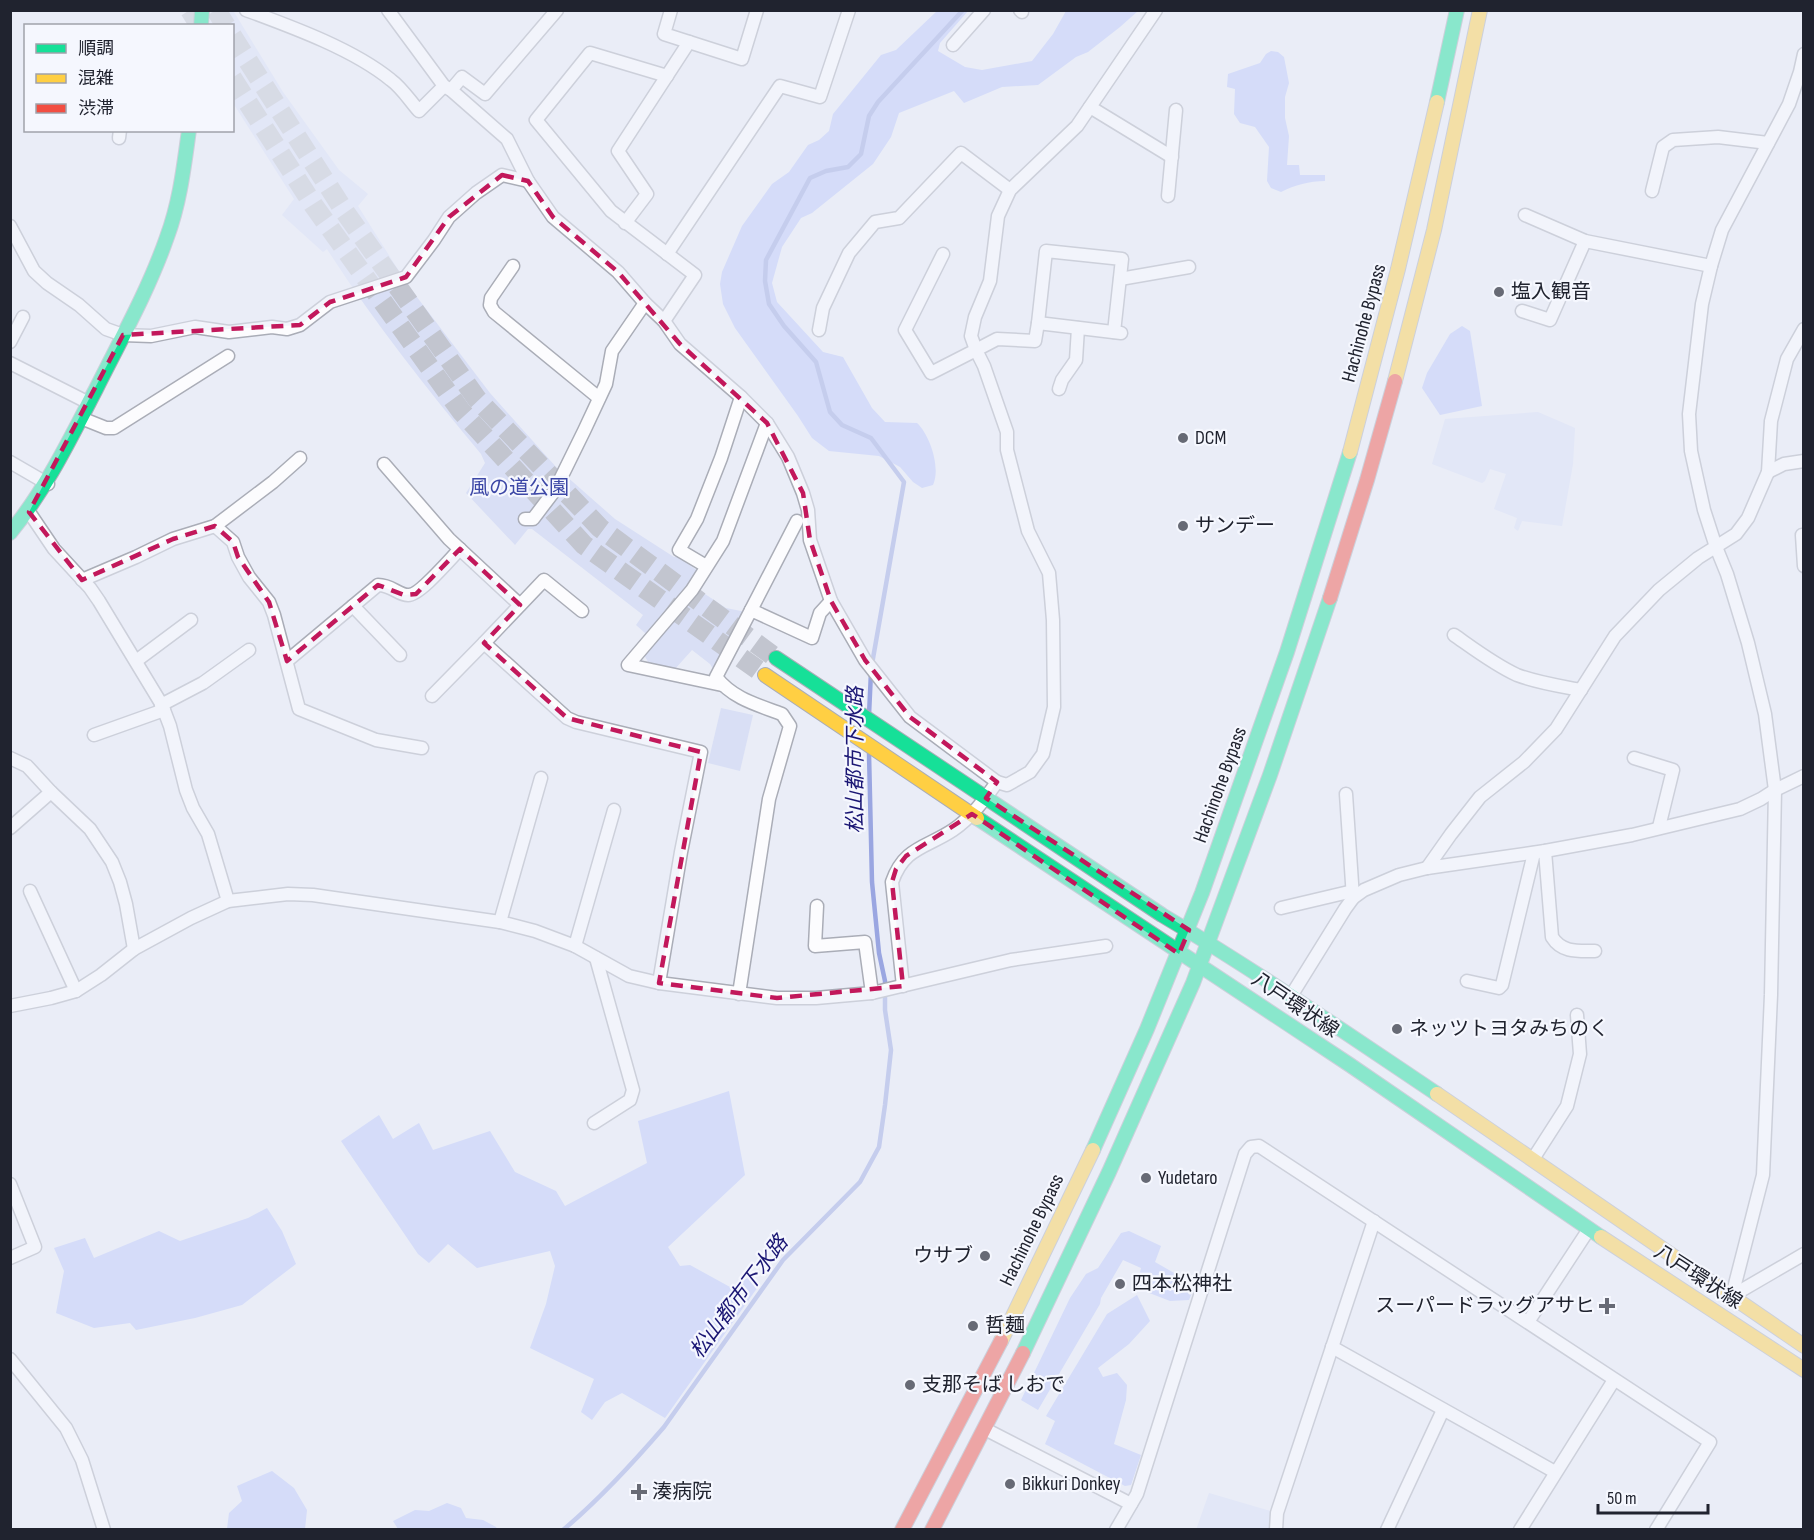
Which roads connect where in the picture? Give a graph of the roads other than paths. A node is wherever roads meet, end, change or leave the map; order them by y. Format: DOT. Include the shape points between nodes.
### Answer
graph roads {
  1 [pos="246,10"];
  2 [pos="388,10"];
  3 [pos="558,10"];
  4 [pos="671,10"];
  5 [pos="757,10"];
  6 [pos="849,10"];
  7 [pos="984,10"];
  8 [pos="1156,10"];
  9 [pos="1457,10"];
  10 [pos="1480,10"];
  11 [pos="689,42"];
  12 [pos="953,45"];
  13 [pos="1803,54"];
  14 [pos="667,76"];
  15 [pos="448,88"];
  16 [pos="1090,107"];
  17 [pos="1176,110"];
  18 [pos="189,132"];
  19 [pos="1768,143"];
  20 [pos="1172,157"];
  21 [pos="528,180"];
  22 [pos="1010,190"];
  23 [pos="1652,191"];
  24 [pos="1168,196"];
  25 [pos="1525,214"];
  26 [pos="625,223"];
  27 [pos="10,226"];
  28 [pos="1585,242"];
  29 [pos="667,254"];
  30 [pos="943,254"];
  31 [pos="1711,266"];
  32 [pos="513,267"];
  33 [pos="1189,267"];
  34 [pos="1120,279"];
  35 [pos="645,303"];
  36 [pos="1522,311"];
  37 [pos="23,317"];
  38 [pos="664,321"];
  39 [pos="1038,323"];
  40 [pos="1078,328"];
  41 [pos="1803,329"];
  42 [pos="819,330"];
  43 [pos="123,335"];
  44 [pos="10,342"];
  45 [pos="976,350"];
  46 [pos="228,356"];
  47 [pos="10,363"];
  48 [pos="1059,389"];
  49 [pos="599,398"];
  50 [pos="741,398"];
  51 [pos="89,403"];
  52 [pos="81,418"];
  53 [pos="766,423"];
  54 [pos="300,458"];
  55 [pos="1803,461"];
  56 [pos="10,462"];
  57 [pos="384,464"];
  58 [pos="1768,472"];
  59 [pos="48,484"];
  60 [pos="29,512"];
  61 [pos="525,519"];
  62 [pos="797,521"];
  63 [pos="215,526"];
  64 [pos="10,533"];
  65 [pos="1802,535"];
  66 [pos="1716,547"];
  67 [pos="460,549"];
  68 [pos="1803,566"];
  69 [pos="706,567"];
  70 [pos="82,580"];
  71 [pos="831,601"];
  72 [pos="520,605"];
  73 [pos="353,606"];
  74 [pos="751,610"];
  75 [pos="582,611"];
  76 [pos="192,620"];
  77 [pos="1454,635"];
  78 [pos="484,643"];
  79 [pos="249,650"];
  80 [pos="400,655"];
  81 [pos="776,658"];
  82 [pos="136,661"];
  83 [pos="287,661"];
  84 [pos="765,675"];
  85 [pos="722,685"];
  86 [pos="1581,690"];
  87 [pos="432,696"];
  88 [pos="163,708"];
  89 [pos="93,735"];
  90 [pos="423,748"];
  91 [pos="10,758"];
  92 [pos="1634,759"];
  93 [pos="1803,776"];
  94 [pos="541,778"];
  95 [pos="997,782"];
  96 [pos="1775,789"];
  97 [pos="51,792"];
  98 [pos="1346,794"];
  99 [pos="986,798"];
  100 [pos="614,810"];
  101 [pos="972,813"];
  102 [pos="1659,827"];
  103 [pos="10,828"];
  104 [pos="1540,852"];
  105 [pos="1427,868"];
  106 [pos="30,891"];
  107 [pos="1353,895"];
  108 [pos="228,901"];
  109 [pos="817,906"];
  110 [pos="1281,908"];
  111 [pos="500,922"];
  112 [pos="1189,930"];
  113 [pos="1209,942"];
  114 [pos="575,946"];
  115 [pos="1106,946"];
  116 [pos="134,949"];
  117 [pos="1595,951"];
  118 [pos="1179,954"];
  119 [pos="596,958"];
  120 [pos="1200,965"];
  121 [pos="1467,981"];
  122 [pos="659,983"];
  123 [pos="903,986"];
  124 [pos="76,991"];
  125 [pos="872,993"];
  126 [pos="739,994"];
  127 [pos="1290,996"];
  128 [pos="10,1006"];
  129 [pos="1577,1015"];
  130 [pos="594,1124"];
  131 [pos="1533,1159"];
  132 [pos="10,1184"];
  133 [pos="1374,1221"];
  134 [pos="1589,1229"];
  135 [pos="1803,1254"];
  136 [pos="10,1258"];
  137 [pos="1730,1297"];
  138 [pos="1528,1322"];
  139 [pos="1803,1346"];
  140 [pos="1332,1347"];
  141 [pos="10,1359"];
  142 [pos="1803,1370"];
  143 [pos="1614,1380"];
  144 [pos="1443,1410"];
  145 [pos="985,1429"];
  146 [pos="1555,1472"];
  147 [pos="1131,1504"];
  148 [pos="104,1530"];
  149 [pos="902,1530"];
  150 [pos="932,1530"];
  151 [pos="1116,1530"];
  152 [pos="1276,1530"];
  153 [pos="1387,1530"];
  154 [pos="1520,1530"];
  155 [pos="1656,1530"];
  1 -- 15 [label="street" via="368,63 393,81 419,111"];
  2 -- 15 [label="street"];
  3 -- 15 [label="street" via="485,94 462,78"];
  4 -- 11 [label="street" via="664,34"];
  5 -- 11 [label="street" via="742,59"];
  6 -- 29 [label="street" via="820,97 780,86"];
  7 -- 12 [label="street"];
  8 -- 16 [label="street"];
  9 -- 112 [label="main road, Hachinohe Bypass" via="1405,245 1326,534 1279,680"];
  10 -- 113 [label="main road" via="1430,244 1366,485 1296,705"];
  11 -- 14 [label="street"];
  13 -- 19 [label="street" via="1789,104"];
  14 -- 26 [label="street" via="618,152 647,194"];
  14 -- 26 [label="street" via="590,53 536,120"];
  15 -- 21 [label="street" via="507,140"];
  16 -- 20 [label="street"];
  16 -- 22 [label="street" via="1077,126"];
  17 -- 20 [label="street"];
  18 -- 43 [label="main road" via="185,168 163,250"];
  19 -- 23 [label="street" via="1718,137 1667,142"];
  19 -- 31 [label="street" via="1722,230"];
  20 -- 24 [label="street"];
  21 -- 35 [label="street" via="553,218 618,272"];
  21 -- 43 [label="street" via="502,175 449,217 406,277 330,302 300,325 229,332 195,327 151,336"];
  22 -- 42 [label="street" via="962,153 899,218 875,222 849,253 823,308"];
  22 -- 45 [label="street" via="998,216 990,281 975,317 971,336"];
  25 -- 28 [label="street"];
  26 -- 29 [label="street"];
  27 -- 43 [label="street" via="34,271 46,283 106,329"];
  28 -- 31 [label="street"];
  28 -- 36 [label="street" via="1550,320"];
  29 -- 38 [label="street" via="694,275"];
  30 -- 45 [label="street" via="905,330 931,373"];
  31 -- 66 [label="street" via="1700,315 1689,414 1691,451"];
  32 -- 49 [label="street" via="491,298 494,312"];
  33 -- 34 [label="street"];
  34 -- 39 [label="street" via="1122,259 1046,251"];
  34 -- 40 [label="street" via="1118,333"];
  35 -- 38 [label="street"];
  35 -- 49 [label="street" via="612,351 606,384"];
  37 -- 44 [label="street"];
  38 -- 50 [label="street" via="680,344"];
  39 -- 40 [label="street"];
  39 -- 45 [label="street" via="1035,341 997,339"];
  40 -- 48 [label="street" via="1076,360"];
  41 -- 58 [label="street" via="1787,359 1771,421"];
  43 -- 51 [label="main road"];
  45 -- 95 [label="street" via="1007,432 1007,450 1028,531 1048,573 1053,620 1054,707 1043,754 1030,772 1007,785"];
  46 -- 52 [label="street" via="114,428"];
  47 -- 51 [label="street"];
  49 -- 61 [label="street" via="555,490 533,519"];
  50 -- 53 [label="street"];
  50 -- 69 [label="street" via="697,519 680,550"];
  51 -- 52 [label="main road"];
  52 -- 59 [label="main road"];
  53 -- 69 [label="street" via="723,541"];
  53 -- 71 [label="street" via="788,457 803,493 810,540"];
  54 -- 63 [label="street"];
  55 -- 58 [label="street"];
  56 -- 59 [label="street"];
  57 -- 67 [label="street"];
  58 -- 66 [label="street" via="1748,518 1736,534"];
  59 -- 60 [label="main road"];
  60 -- 64 [label="main road"];
  60 -- 70 [label="street" via="54,549"];
  62 -- 74 [label="street"];
  63 -- 70 [label="street" via="173,539"];
  63 -- 83 [label="street" via="233,542 249,577 269,602"];
  65 -- 68 [label="street"];
  66 -- 86 [label="street" via="1659,590 1615,636"];
  66 -- 96 [label="street" via="1748,643 1765,714"];
  67 -- 72 [label="street"];
  67 -- 73 [label="street" via="416,594 404,595 389,586 378,585"];
  69 -- 85 [label="street" via="692,590 628,665"];
  70 -- 82 [label="street"];
  71 -- 74 [label="street" via="820,613 812,638"];
  71 -- 95 [label="street" via="865,660 910,717"];
  72 -- 75 [label="street" via="544,580"];
  72 -- 78 [label="street"];
  73 -- 80 [label="street"];
  73 -- 83 [label="street"];
  74 -- 85 [label="street" via="716,677"];
  76 -- 82 [label="street"];
  77 -- 86 [label="street" via="1517,675"];
  78 -- 87 [label="street"];
  78 -- 122 [label="street" via="567,718 702,752"];
  79 -- 88 [label="street"];
  81 -- 99 [label="main road, 八戸環状線"];
  82 -- 88 [label="street"];
  83 -- 90 [label="street" via="299,709 376,740"];
  84 -- 101 [label="main road, 八戸環状線"];
  85 -- 126 [label="street" via="741,699 782,714 790,726 770,799"];
  86 -- 105 [label="street" via="1556,729 1524,762 1480,797"];
  88 -- 89 [label="street"];
  88 -- 108 [label="street" via="186,790 208,834"];
  91 -- 97 [label="street" via="27,766"];
  92 -- 102 [label="street" via="1673,770"];
  93 -- 96 [label="street"];
  94 -- 111 [label="street"];
  95 -- 99 [label="street"];
  96 -- 102 [label="street" via="1740,808"];
  96 -- 137 [label="street" via="1763,1175"];
  97 -- 103 [label="street"];
  97 -- 116 [label="street" via="90,829 112,862 126,904"];
  98 -- 107 [label="street"];
  99 -- 101 [label="street"];
  99 -- 112 [label="main road, 八戸環状線"];
  100 -- 114 [label="street"];
  101 -- 118 [label="main road, 八戸環状線"];
  101 -- 123 [label="street" via="954,830 906,856 896,869 892,882"];
  102 -- 104 [label="street"];
  104 -- 105 [label="street"];
  104 -- 117 [label="street" via="1556,945"];
  104 -- 121 [label="street" via="1502,985 1499,988"];
  105 -- 107 [label="street" via="1399,875"];
  106 -- 124 [label="street"];
  107 -- 110 [label="street"];
  107 -- 127 [label="street"];
  108 -- 111 [label="street" via="312,895"];
  108 -- 116 [label="street"];
  109 -- 125 [label="street" via="815,946 866,942"];
  111 -- 114 [label="street"];
  112 -- 113 [label="main road, 八戸環状線"];
  112 -- 118 [label="main road, Hachinohe Bypass"];
  113 -- 120 [label="main road"];
  113 -- 127 [label="main road, 八戸環状線"];
  114 -- 119 [label="street"];
  115 -- 123 [label="street" via="1011,960"];
  116 -- 124 [label="street"];
  118 -- 120 [label="main road, 八戸環状線"];
  118 -- 149 [label="main road, Hachinohe Bypass" via="1108,1118 1042,1256"];
  119 -- 122 [label="street" via="629,976"];
  119 -- 130 [label="street" via="633,1090 630,1100"];
  120 -- 134 [label="main road, 八戸環状線"];
  120 -- 145 [label="main road" via="1103,1185"];
  122 -- 126 [label="street"];
  123 -- 125 [label="street"];
  124 -- 128 [label="street"];
  125 -- 126 [label="street" via="816,998"];
  127 -- 131 [label="main road, 八戸環状線"];
  129 -- 131 [label="street" via="1580,1054 1567,1106"];
  131 -- 137 [label="main road, 八戸環状線"];
  132 -- 136 [label="street" via="35,1247"];
  133 -- 138 [label="street"];
  133 -- 140 [label="street"];
  133 -- 147 [label="street" via="1259,1146 1251,1147 1245,1154"];
  134 -- 138 [label="street"];
  134 -- 142 [label="main road, 八戸環状線"];
  135 -- 137 [label="street"];
  137 -- 139 [label="main road, 八戸環状線"];
  138 -- 143 [label="street"];
  140 -- 144 [label="street"];
  140 -- 152 [label="street" via="1277,1513"];
  141 -- 148 [label="street" via="66,1428 82,1460"];
  143 -- 146 [label="street"];
  143 -- 155 [label="street" via="1710,1442"];
  144 -- 146 [label="street"];
  144 -- 153 [label="street"];
  145 -- 147 [label="street"];
  145 -- 150 [label="main road"];
  146 -- 154 [label="street"];
  147 -- 151 [label="street"];
}
